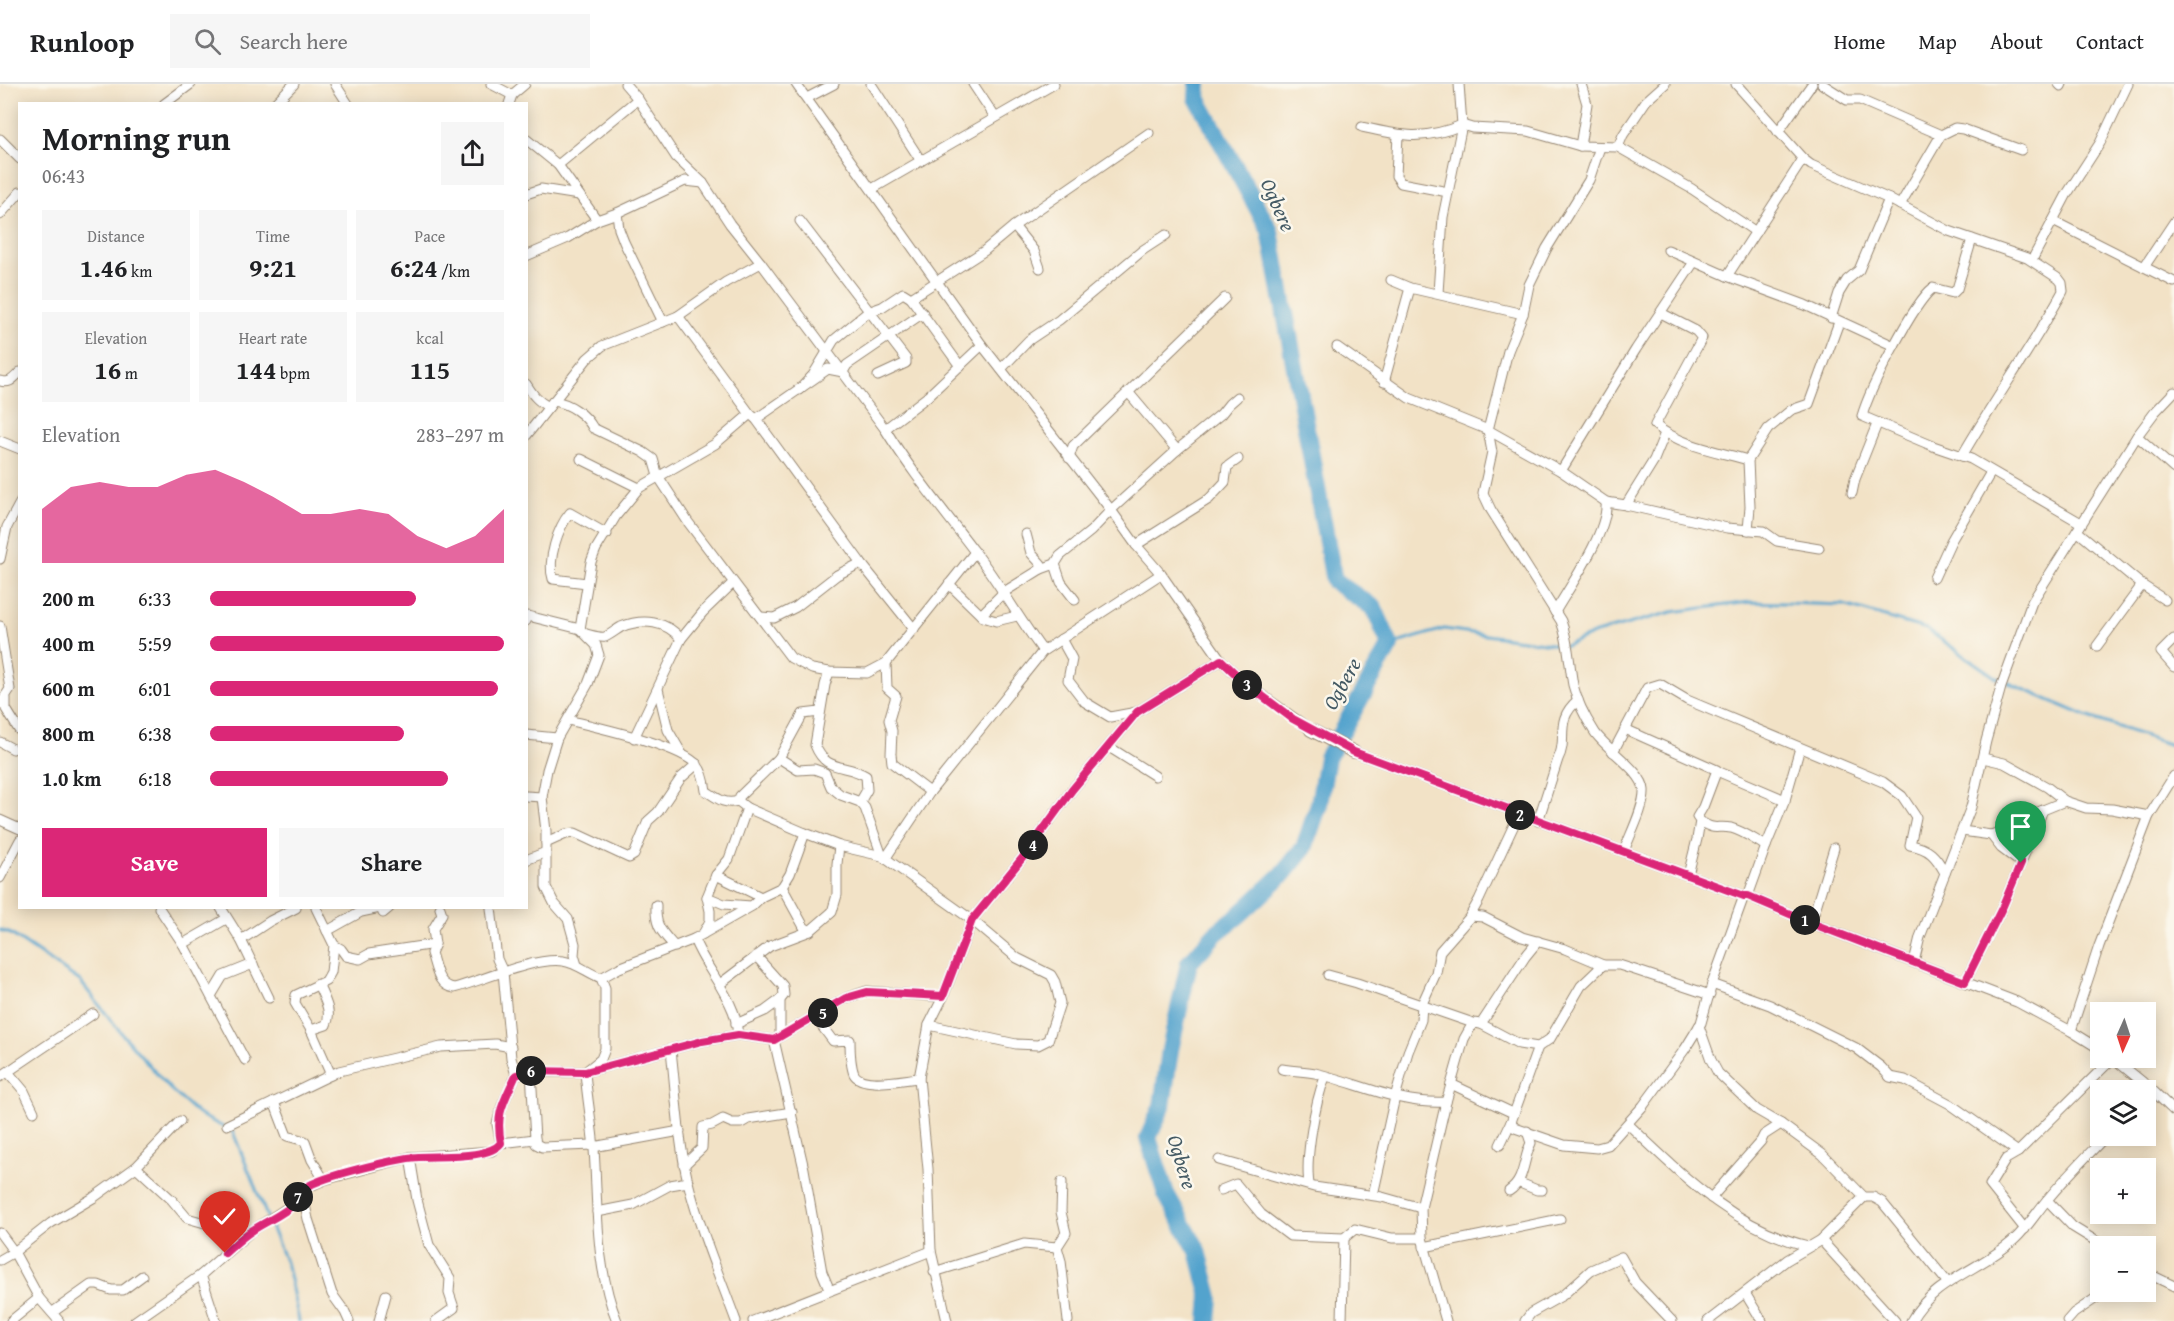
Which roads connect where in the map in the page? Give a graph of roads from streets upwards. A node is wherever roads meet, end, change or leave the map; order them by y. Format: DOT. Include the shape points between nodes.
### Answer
graph roads {
  1 [pos="191,84"];
  2 [pos="294,84"];
  3 [pos="336,84"];
  4 [pos="491,84"];
  5 [pos="525,84"];
  6 [pos="625,84"];
  7 [pos="796,84"];
  8 [pos="834,84"];
  9 [pos="871,84"];
  10 [pos="974,84"];
  11 [pos="1054,84"];
  12 [pos="1459,84"];
  13 [pos="1581,84"];
  14 [pos="1665,84"];
  15 [pos="1736,84"];
  16 [pos="1812,84"];
  17 [pos="1822,84"];
  18 [pos="2128,84"];
  19 [pos="807,98"];
  20 [pos="510,99"];
  21 [pos="638,99"];
  22 [pos="167,102"];
  23 [pos="276,102"];
  24 [pos="347,102"];
  25 [pos="995,117"];
  26 [pos="1462,125"];
  27 [pos="1362,127"];
  28 [pos="1778,132"];
  29 [pos="1149,133"];
  30 [pos="1398,135"];
  31 [pos="1941,135"];
  32 [pos="0,139"];
  33 [pos="528,141"];
  34 [pos="1580,146"];
  35 [pos="1600,147"];
  36 [pos="1618,147"];
  37 [pos="2021,150"];
  38 [pos="18,157"];
  39 [pos="1803,159"];
  40 [pos="921,161"];
  41 [pos="558,165"];
  42 [pos="703,183"];
  43 [pos="872,189"];
  44 [pos="1448,192"];
  45 [pos="528,193"];
  46 [pos="18,194"];
  47 [pos="579,195"];
  48 [pos="1889,199"];
  49 [pos="1900,205"];
  50 [pos="617,213"];
  51 [pos="0,215"];
  52 [pos="597,220"];
  53 [pos="800,221"];
  54 [pos="2053,221"];
  55 [pos="2174,222"];
  56 [pos="1014,226"];
  57 [pos="1756,232"];
  58 [pos="1166,235"];
  59 [pos="1972,239"];
  60 [pos="1668,250"];
  61 [pos="528,255"];
  62 [pos="2032,260"];
  63 [pos="1694,262"];
  64 [pos="761,263"];
  65 [pos="2144,267"];
  66 [pos="1040,268"];
  67 [pos="1727,276"];
  68 [pos="1390,280"];
  69 [pos="936,282"];
  70 [pos="2174,282"];
  71 [pos="1410,288"];
  72 [pos="1438,293"];
  73 [pos="911,298"];
  74 [pos="1225,298"];
  75 [pos="868,312"];
  76 [pos="1661,313"];
  77 [pos="923,314"];
  78 [pos="1523,314"];
  79 [pos="678,316"];
  80 [pos="1835,320"];
  81 [pos="663,322"];
  82 [pos="889,338"];
  83 [pos="981,345"];
  84 [pos="1894,346"];
  85 [pos="1337,348"];
  86 [pos="826,351"];
  87 [pos="960,366"];
  88 [pos="1001,369"];
  89 [pos="843,372"];
  90 [pos="18,374"];
  91 [pos="878,376"];
  92 [pos="0,381"];
  93 [pos="1384,382"];
  94 [pos="528,387"];
  95 [pos="799,390"];
  96 [pos="1128,392"];
  97 [pos="2174,392"];
  98 [pos="1237,397"];
  99 [pos="549,407"];
  100 [pos="753,417"];
  101 [pos="1877,424"];
  102 [pos="885,429"];
  103 [pos="1488,430"];
  104 [pos="528,433"];
  105 [pos="1665,433"];
  106 [pos="2137,436"];
  107 [pos="0,441"];
  108 [pos="18,448"];
  109 [pos="1177,450"];
  110 [pos="1962,456"];
  111 [pos="1069,458"];
  112 [pos="581,459"];
  113 [pos="1238,459"];
  114 [pos="1748,460"];
  115 [pos="2174,469"];
  116 [pos="1561,471"];
  117 [pos="1992,472"];
  118 [pos="658,477"];
  119 [pos="639,488"];
  120 [pos="1852,493"];
  121 [pos="1606,502"];
  122 [pos="1626,505"];
  123 [pos="18,507"];
  124 [pos="1110,510"];
  125 [pos="2079,527"];
  126 [pos="1749,530"];
  127 [pos="607,534"];
  128 [pos="1026,534"];
  129 [pos="1136,545"];
  130 [pos="1819,548"];
  131 [pos="975,552"];
  132 [pos="0,559"];
  133 [pos="861,563"];
  134 [pos="1054,564"];
  135 [pos="1041,569"];
  136 [pos="1161,574"];
  137 [pos="1934,578"];
  138 [pos="587,583"];
  139 [pos="734,583"];
  140 [pos="949,584"];
  141 [pos="2142,585"];
  142 [pos="1004,592"];
  143 [pos="1075,600"];
  144 [pos="2165,600"];
  145 [pos="1555,612"];
  146 [pos="981,615"];
  147 [pos="528,616"];
  148 [pos="1017,616"];
  149 [pos="761,617"];
  150 [pos="0,626"];
  151 [pos="914,629"];
  152 [pos="582,632"];
  153 [pos="681,639"];
  154 [pos="1061,639"];
  155 [pos="2174,639"];
  156 [pos="2097,646"];
  157 [pos="1043,651"];
  158 [pos="1221,660"];
  159 [pos="886,663"];
  160 [pos="2174,667"];
  161 [pos="829,672"];
  162 [pos="657,689"];
  163 [pos="9,695"];
  164 [pos="1578,700"];
  165 [pos="1139,711"];
  166 [pos="820,712"];
  167 [pos="568,720"];
  168 [pos="18,728"];
  169 [pos="1625,729"];
  170 [pos="1311,730"];
  171 [pos="528,735"];
  172 [pos="557,738"];
  173 [pos="634,738"];
  174 [pos="0,742"];
  175 [pos="1109,747"];
  176 [pos="1800,748"];
  177 [pos="13,749"];
  178 [pos="1354,752"];
  179 [pos="1613,752"];
  180 [pos="684,756"];
  181 [pos="779,758"];
  182 [pos="1983,758"];
  183 [pos="697,764"];
  184 [pos="1717,771"];
  185 [pos="1155,776"];
  186 [pos="2174,776"];
  187 [pos="930,792"];
  188 [pos="528,796"];
  189 [pos="542,797"];
  190 [pos="1785,800"];
  191 [pos="738,801"];
  192 [pos="2065,801"];
  193 [pos="860,802"];
  194 [pos="747,808"];
  195 [pos="2043,810"];
  196 [pos="1519,814"];
  197 [pos="2149,816"];
  198 [pos="0,820"];
  199 [pos="1538,821"];
  200 [pos="1700,821"];
  201 [pos="18,828"];
  202 [pos="1962,831"];
  203 [pos="805,833"];
  204 [pos="1991,835"];
  205 [pos="18,844"];
  206 [pos="839,846"];
  207 [pos="1766,846"];
  208 [pos="546,848"];
  209 [pos="1834,848"];
  210 [pos="1624,851"];
  211 [pos="884,857"];
  212 [pos="528,859"];
  213 [pos="2021,863"];
  214 [pos="1946,873"];
  215 [pos="716,875"];
  216 [pos="1688,875"];
  217 [pos="0,878"];
  218 [pos="782,887"];
  219 [pos="1746,896"];
  220 [pos="707,897"];
  221 [pos="761,897"];
  222 [pos="656,905"];
  223 [pos="752,906"];
  224 [pos="1476,906"];
  225 [pos="160,909"];
  226 [pos="294,909"];
  227 [pos="375,909"];
  228 [pos="440,909"];
  229 [pos="491,909"];
  230 [pos="225,911"];
  231 [pos="319,911"];
  232 [pos="1470,916"];
  233 [pos="1483,917"];
  234 [pos="972,920"];
  235 [pos="1811,923"];
  236 [pos="327,931"];
  237 [pos="810,931"];
  238 [pos="698,936"];
  239 [pos="241,940"];
  240 [pos="1538,941"];
  241 [pos="183,944"];
  242 [pos="435,944"];
  243 [pos="334,945"];
  244 [pos="675,947"];
  245 [pos="756,956"];
  246 [pos="1914,962"];
  247 [pos="253,964"];
  248 [pos="577,964"];
  249 [pos="1603,965"];
  250 [pos="503,972"];
  251 [pos="1328,975"];
  252 [pos="601,978"];
  253 [pos="1965,982"];
  254 [pos="318,984"];
  255 [pos="720,984"];
  256 [pos="1712,984"];
  257 [pos="1710,995"];
  258 [pos="211,996"];
  259 [pos="943,996"];
  260 [pos="269,998"];
  261 [pos="780,1000"];
  262 [pos="1422,1004"];
  263 [pos="734,1013"];
  264 [pos="93,1014"];
  265 [pos="753,1017"];
  266 [pos="815,1017"];
  267 [pos="736,1024"];
  268 [pos="1477,1024"];
  269 [pos="929,1025"];
  270 [pos="1699,1026"];
  271 [pos="311,1030"];
  272 [pos="2071,1031"];
  273 [pos="738,1035"];
  274 [pos="777,1037"];
  275 [pos="2090,1043"];
  276 [pos="510,1047"];
  277 [pos="1538,1047"];
  278 [pos="671,1050"];
  279 [pos="245,1060"];
  280 [pos="2103,1068"];
  281 [pos="2124,1068"];
  282 [pos="1282,1069"];
  283 [pos="531,1071"];
  284 [pos="585,1072"];
  285 [pos="3,1074"];
  286 [pos="331,1075"];
  287 [pos="516,1075"];
  288 [pos="1325,1077"];
  289 [pos="919,1078"];
  290 [pos="2136,1080"];
  291 [pos="1451,1084"];
  292 [pos="1395,1097"];
  293 [pos="2156,1097"];
  294 [pos="274,1102"];
  295 [pos="1446,1102"];
  296 [pos="2174,1111"];
  297 [pos="34,1112"];
  298 [pos="792,1112"];
  299 [pos="1512,1118"];
  300 [pos="180,1121"];
  301 [pos="1628,1124"];
  302 [pos="1781,1124"];
  303 [pos="227,1125"];
  304 [pos="680,1131"];
  305 [pos="1527,1131"];
  306 [pos="535,1139"];
  307 [pos="501,1143"];
  308 [pos="1500,1145"];
  309 [pos="593,1146"];
  310 [pos="2097,1146"];
  311 [pos="2019,1152"];
  312 [pos="410,1157"];
  313 [pos="1219,1160"];
  314 [pos="684,1165"];
  315 [pos="136,1167"];
  316 [pos="324,1179"];
  317 [pos="688,1182"];
  318 [pos="1062,1182"];
  319 [pos="1520,1183"];
  320 [pos="1309,1184"];
  321 [pos="302,1190"];
  322 [pos="1221,1190"];
  323 [pos="1542,1190"];
  324 [pos="1509,1191"];
  325 [pos="1373,1195"];
  326 [pos="1864,1197"];
  327 [pos="1711,1198"];
  328 [pos="2047,1200"];
  329 [pos="1421,1208"];
  330 [pos="597,1212"];
  331 [pos="1560,1219"];
  332 [pos="2025,1229"];
  333 [pos="0,1233"];
  334 [pos="2090,1237"];
  335 [pos="1344,1238"];
  336 [pos="1821,1240"];
  337 [pos="1423,1243"];
  338 [pos="1808,1246"];
  339 [pos="1057,1247"];
  340 [pos="931,1251"];
  341 [pos="14,1252"];
  342 [pos="225,1253"];
  343 [pos="0,1260"];
  344 [pos="934,1272"];
  345 [pos="201,1275"];
  346 [pos="142,1276"];
  347 [pos="2156,1277"];
  348 [pos="1948,1283"];
  349 [pos="2174,1286"];
  350 [pos="830,1290"];
  351 [pos="1745,1293"];
  352 [pos="386,1295"];
  353 [pos="39,1298"];
  354 [pos="2090,1302"];
  355 [pos="52,1312"];
  356 [pos="759,1320"];
  357 [pos="11,1321"];
  358 [pos="59,1321"];
  359 [pos="135,1321"];
  360 [pos="216,1321"];
  361 [pos="349,1321"];
  362 [pos="379,1321"];
  363 [pos="436,1321"];
  364 [pos="617,1321"];
  365 [pos="736,1321"];
  366 [pos="946,1321"];
  367 [pos="1068,1321"];
  368 [pos="1342,1321"];
  369 [pos="1446,1321"];
  370 [pos="1525,1321"];
  371 [pos="1672,1321"];
  372 [pos="1708,1321"];
  373 [pos="1762,1321"];
  374 [pos="1895,1321"];
  375 [pos="1911,1321"];
  376 [pos="2067,1321"];
  1 -- 22 [label="street"];
  2 -- 23 [label="street"];
  3 -- 24 [label="street"];
  4 -- 20 [label="street"];
  5 -- 20 [label="street"];
  6 -- 21 [label="street"];
  7 -- 19 [label="street"];
  8 -- 19 [label="street"];
  9 -- 40 [label="street"];
  10 -- 25 [label="street"];
  11 -- 25 [label="street"];
  12 -- 26 [label="street"];
  13 -- 34 [label="street" via="1587,104"];
  14 -- 36 [label="street" via="1646,101"];
  15 -- 28 [label="street"];
  16 -- 28 [label="street"];
  17 -- 31 [label="street" via="1847,100 1860,100"];
  18 -- 54 [label="street" via="2100,142"];
  19 -- 43 [label="street"];
  21 -- 41 [label="street"];
  21 -- 42 [label="street" via="676,157"];
  25 -- 40 [label="street"];
  26 -- 30 [label="street" via="1426,136"];
  26 -- 34 [label="street" via="1528,131"];
  26 -- 44 [label="street"];
  27 -- 30 [label="street"];
  28 -- 39 [label="street"];
  29 -- 56 [label="street"];
  30 -- 44 [label="street" via="1398,180"];
  31 -- 37 [label="street" via="1955,128 1963,129"];
  31 -- 49 [label="street"];
  32 -- 38 [label="street"];
  33 -- 41 [label="street"];
  34 -- 35 [label="street"];
  35 -- 36 [label="street"];
  35 -- 78 [label="street" via="1589,180 1529,285"];
  36 -- 57 [label="street" via="1692,189"];
  39 -- 48 [label="street"];
  39 -- 57 [label="street"];
  40 -- 43 [label="street"];
  41 -- 47 [label="street"];
  42 -- 50 [label="street" via="686,181"];
  42 -- 64 [label="street"];
  43 -- 69 [label="street"];
  44 -- 72 [label="street" via="1440,239"];
  45 -- 47 [label="street" via="541,189"];
  46 -- 51 [label="street"];
  47 -- 52 [label="street"];
  48 -- 49 [label="street"];
  48 -- 80 [label="street" via="1859,270 1839,293"];
  49 -- 59 [label="street"];
  50 -- 52 [label="street"];
  50 -- 81 [label="street" via="624,242"];
  52 -- 61 [label="street"];
  53 -- 75 [label="street"];
  54 -- 62 [label="street"];
  54 -- 65 [label="street"];
  55 -- 65 [label="street"];
  56 -- 66 [label="street" via="1034,251"];
  56 -- 69 [label="street"];
  57 -- 67 [label="street"];
  58 -- 88 [label="street" via="1029,340"];
  59 -- 62 [label="street"];
  59 -- 84 [label="street" via="1957,289 1953,293 1938,288 1928,292"];
  60 -- 63 [label="street"];
  62 -- 110 [label="street" via="2059,279 2063,291"];
  63 -- 67 [label="street"];
  63 -- 76 [label="street"];
  64 -- 79 [label="street"];
  64 -- 86 [label="street"];
  65 -- 70 [label="street"];
  67 -- 80 [label="street"];
  68 -- 71 [label="street"];
  69 -- 73 [label="street"];
  69 -- 83 [label="street"];
  71 -- 72 [label="street"];
  71 -- 93 [label="street"];
  72 -- 78 [label="street"];
  73 -- 75 [label="street" via="903,293"];
  73 -- 77 [label="street"];
  74 -- 96 [label="street"];
  75 -- 82 [label="street"];
  75 -- 86 [label="street"];
  76 -- 105 [label="street" via="1702,338 1655,425"];
  76 -- 116 [label="street"];
  77 -- 82 [label="street"];
  77 -- 87 [label="street"];
  78 -- 103 [label="street" via="1508,351"];
  79 -- 81 [label="street"];
  79 -- 100 [label="street"];
  80 -- 84 [label="street"];
  80 -- 114 [label="street" via="1809,404 1791,410 1768,429"];
  81 -- 99 [label="street" via="602,346"];
  82 -- 89 [label="street" via="847,365"];
  82 -- 91 [label="street" via="906,363"];
  83 -- 87 [label="street"];
  83 -- 88 [label="street"];
  84 -- 101 [label="street" via="1862,416"];
  85 -- 93 [label="street"];
  86 -- 89 [label="street"];
  86 -- 95 [label="street"];
  87 -- 102 [label="street"];
  88 -- 111 [label="street"];
  89 -- 95 [label="street" via="828,369"];
  89 -- 102 [label="street"];
  90 -- 92 [label="street" via="6,383"];
  93 -- 103 [label="street" via="1409,398"];
  94 -- 99 [label="street" via="536,400"];
  95 -- 100 [label="street"];
  96 -- 109 [label="street"];
  96 -- 111 [label="street" via="1073,446"];
  97 -- 106 [label="street"];
  98 -- 109 [label="street"];
  99 -- 104 [label="street"];
  99 -- 118 [label="street" via="553,402 563,402 590,420 593,428 643,452 653,459"];
  100 -- 118 [label="street"];
  100 -- 133 [label="street"];
  101 -- 110 [label="street"];
  101 -- 120 [label="street"];
  102 -- 131 [label="street" via="913,473"];
  103 -- 116 [label="street"];
  103 -- 145 [label="street" via="1492,452 1483,493"];
  105 -- 114 [label="street"];
  105 -- 122 [label="street" via="1654,460"];
  106 -- 115 [label="street"];
  106 -- 125 [label="street"];
  107 -- 108 [label="street"];
  109 -- 124 [label="street"];
  110 -- 117 [label="street"];
  111 -- 124 [label="street"];
  112 -- 119 [label="street"];
  113 -- 129 [label="street" via="1227,466 1225,482 1209,499"];
  114 -- 126 [label="street"];
  116 -- 121 [label="street"];
  117 -- 125 [label="street"];
  117 -- 137 [label="street"];
  118 -- 119 [label="street"];
  118 -- 139 [label="street"];
  119 -- 127 [label="street"];
  121 -- 122 [label="street"];
  121 -- 145 [label="street" via="1607,511 1590,554"];
  122 -- 126 [label="street"];
  123 -- 132 [label="street"];
  124 -- 129 [label="street"];
  124 -- 134 [label="street"];
  125 -- 141 [label="street"];
  125 -- 182 [label="street" via="2032,602 2004,675"];
  126 -- 130 [label="street"];
  127 -- 138 [label="street" via="596,549"];
  127 -- 138 [label="street" via="570,513 565,518 552,550 553,579"];
  128 -- 135 [label="street"];
  129 -- 136 [label="street"];
  131 -- 140 [label="street"];
  131 -- 142 [label="street"];
  133 -- 149 [label="street" via="837,575 796,607 774,618"];
  133 -- 151 [label="street"];
  134 -- 135 [label="street"];
  134 -- 143 [label="street" via="1061,582"];
  135 -- 142 [label="street"];
  136 -- 154 [label="street"];
  136 -- 158 [label="street"];
  138 -- 152 [label="street"];
  139 -- 149 [label="street"];
  139 -- 153 [label="street"];
  140 -- 146 [label="street"];
  140 -- 151 [label="street"];
  141 -- 144 [label="street"];
  141 -- 156 [label="street"];
  142 -- 146 [label="street"];
  142 -- 148 [label="street"];
  145 -- 164 [label="street" via="1568,644"];
  146 -- 148 [label="street" via="996,621"];
  147 -- 152 [label="street"];
  148 -- 157 [label="street"];
  149 -- 161 [label="street" via="790,658"];
  150 -- 163 [label="street"];
  151 -- 159 [label="street"];
  152 -- 153 [label="street" via="604,637 643,621 664,625"];
  152 -- 167 [label="street" via="596,645 599,655"];
  153 -- 162 [label="street"];
  154 -- 157 [label="street"];
  154 -- 165 [label="street" via="1072,659 1068,680 1085,702 1110,717"];
  155 -- 160 [label="street" via="2161,651"];
  157 -- 187 [label="street"];
  158 -- 165 [label="street"];
  158 -- 170 [label="street" via="1245,683"];
  159 -- 161 [label="street" via="867,673"];
  159 -- 187 [label="street" via="887,688 896,696 889,720 892,764"];
  161 -- 166 [label="street"];
  162 -- 173 [label="street"];
  162 -- 180 [label="street" via="668,730"];
  163 -- 168 [label="street" via="6,709"];
  164 -- 179 [label="street" via="1595,733"];
  164 -- 199 [label="street" via="1564,718 1562,752"];
  165 -- 175 [label="street"];
  166 -- 181 [label="street" via="803,714"];
  166 -- 193 [label="street" via="815,745 818,754 827,764 866,776 867,790"];
  167 -- 172 [label="street"];
  167 -- 173 [label="street"];
  169 -- 176 [label="street" via="1647,688 1660,684 1687,700"];
  169 -- 179 [label="street"];
  169 -- 184 [label="street"];
  170 -- 178 [label="street"];
  171 -- 172 [label="street"];
  172 -- 189 [label="street"];
  173 -- 180 [label="street"];
  174 -- 177 [label="street"];
  175 -- 185 [label="street"];
  175 -- 234 [label="street"];
  176 -- 190 [label="street"];
  176 -- 214 [label="street" via="1878,779 1902,796 1916,817 1910,845 1928,850"];
  178 -- 196 [label="street"];
  179 -- 210 [label="street" via="1645,788"];
  180 -- 183 [label="street"];
  181 -- 191 [label="street"];
  181 -- 193 [label="street" via="798,770 825,773 831,787"];
  182 -- 192 [label="street" via="2004,763"];
  182 -- 202 [label="street"];
  183 -- 191 [label="street" via="706,791 722,802"];
  183 -- 208 [label="street" via="681,778 648,821 630,858 574,833"];
  184 -- 190 [label="street"];
  184 -- 200 [label="street" via="1697,817"];
  186 -- 197 [label="street"];
  187 -- 211 [label="street"];
  188 -- 189 [label="street"];
  189 -- 208 [label="street"];
  190 -- 207 [label="street"];
  191 -- 194 [label="street"];
  192 -- 195 [label="street"];
  192 -- 197 [label="street" via="2086,808"];
  193 -- 211 [label="street" via="871,819"];
  194 -- 203 [label="street"];
  194 -- 215 [label="street" via="729,859"];
  195 -- 204 [label="street"];
  195 -- 213 [label="street"];
  196 -- 199 [label="street"];
  196 -- 224 [label="street"];
  197 -- 272 [label="street"];
  198 -- 201 [label="street"];
  199 -- 210 [label="street"];
  200 -- 207 [label="street" via="1713,829 1736,830"];
  200 -- 216 [label="street"];
  202 -- 204 [label="street"];
  202 -- 214 [label="street"];
  203 -- 206 [label="street"];
  203 -- 218 [label="street"];
  204 -- 213 [label="street"];
  205 -- 217 [label="street"];
  206 -- 211 [label="street"];
  206 -- 237 [label="street" via="837,895 832,912"];
  207 -- 219 [label="street"];
  208 -- 212 [label="street"];
  208 -- 248 [label="street" via="546,887 568,919"];
  209 -- 235 [label="street"];
  210 -- 216 [label="street"];
  211 -- 234 [label="street"];
  213 -- 253 [label="street"];
  214 -- 246 [label="street"];
  215 -- 220 [label="street"];
  215 -- 221 [label="street"];
  216 -- 219 [label="street"];
  218 -- 221 [label="street"];
  218 -- 237 [label="street" via="799,921"];
  219 -- 235 [label="street"];
  219 -- 256 [label="street"];
  220 -- 223 [label="street" via="724,904"];
  220 -- 238 [label="street" via="710,921"];
  221 -- 223 [label="street"];
  222 -- 244 [label="street" via="656,922"];
  223 -- 238 [label="street"];
  224 -- 232 [label="street"];
  224 -- 233 [label="street"];
  225 -- 241 [label="street"];
  226 -- 239 [label="street"];
  227 -- 236 [label="street" via="361,912"];
  228 -- 242 [label="street" via="442,914 433,929"];
  229 -- 250 [label="street" via="497,959"];
  230 -- 239 [label="street"];
  230 -- 241 [label="street"];
  231 -- 236 [label="street"];
  232 -- 233 [label="street"];
  232 -- 262 [label="street" via="1440,951 1436,973"];
  233 -- 240 [label="street"];
  234 -- 259 [label="street"];
  234 -- 269 [label="street" via="1017,958 1051,975 1060,1003 1048,1040 1038,1045 1016,1044"];
  235 -- 246 [label="street"];
  236 -- 243 [label="street"];
  237 -- 245 [label="street" via="770,946"];
  238 -- 244 [label="street"];
  238 -- 255 [label="street" via="701,958"];
  239 -- 247 [label="street"];
  240 -- 249 [label="street"];
  240 -- 268 [label="street"];
  241 -- 258 [label="street"];
  242 -- 243 [label="street" via="360,958 346,956"];
  242 -- 250 [label="street" via="431,953 441,982 447,987"];
  243 -- 254 [label="street" via="331,972 326,981"];
  244 -- 252 [label="street"];
  245 -- 255 [label="street"];
  245 -- 261 [label="street" via="783,986"];
  246 -- 253 [label="street"];
  247 -- 258 [label="street" via="223,976"];
  247 -- 260 [label="street"];
  248 -- 250 [label="street" via="546,961"];
  248 -- 252 [label="street"];
  249 -- 257 [label="street" via="1619,965"];
  249 -- 277 [label="street" via="1581,986 1550,1039"];
  250 -- 276 [label="street"];
  251 -- 262 [label="street"];
  252 -- 284 [label="street" via="605,988 605,1049 601,1059"];
  253 -- 272 [label="street" via="2017,1002"];
  254 -- 271 [label="street" via="330,1018 326,1025"];
  254 -- 271 [label="street" via="296,995 295,1003"];
  255 -- 263 [label="street"];
  256 -- 257 [label="street"];
  256 -- 311 [label="street" via="1770,1005 1856,1048 1890,1077 1905,1080 1950,1104"];
  257 -- 270 [label="street"];
  258 -- 279 [label="street"];
  259 -- 266 [label="street" via="867,992 846,998"];
  259 -- 269 [label="street"];
  261 -- 265 [label="street"];
  261 -- 274 [label="street"];
  262 -- 268 [label="street"];
  262 -- 292 [label="street" via="1421,1020"];
  263 -- 265 [label="street"];
  263 -- 267 [label="street"];
  264 -- 285 [label="street"];
  265 -- 267 [label="street"];
  266 -- 274 [label="street"];
  266 -- 289 [label="street" via="833,1041 850,1040 854,1073 859,1080"];
  267 -- 273 [label="street"];
  268 -- 277 [label="street" via="1519,1044"];
  268 -- 291 [label="street" via="1464,1039"];
  269 -- 289 [label="street"];
  270 -- 301 [label="street"];
  270 -- 302 [label="street" via="1718,1073 1757,1110"];
  271 -- 286 [label="street"];
  272 -- 275 [label="street"];
  273 -- 274 [label="street"];
  273 -- 278 [label="street"];
  274 -- 298 [label="street"];
  276 -- 286 [label="street" via="441,1047"];
  276 -- 287 [label="street"];
  277 -- 299 [label="street"];
  278 -- 284 [label="street"];
  278 -- 304 [label="street"];
  280 -- 311 [label="street"];
  281 -- 290 [label="street"];
  282 -- 288 [label="street"];
  283 -- 284 [label="street"];
  283 -- 287 [label="street"];
  283 -- 306 [label="street"];
  284 -- 309 [label="street"];
  285 -- 297 [label="street" via="24,1091"];
  286 -- 294 [label="street"];
  287 -- 307 [label="street" via="497,1124"];
  288 -- 292 [label="street"];
  288 -- 320 [label="street" via="1316,1102 1307,1167"];
  289 -- 340 [label="street"];
  291 -- 295 [label="street"];
  291 -- 299 [label="street"];
  292 -- 295 [label="street"];
  292 -- 325 [label="street"];
  293 -- 296 [label="street"];
  294 -- 303 [label="street"];
  294 -- 316 [label="street" via="287,1136 305,1142"];
  295 -- 329 [label="street"];
  298 -- 314 [label="street" via="741,1123 723,1119 703,1128 702,1148"];
  298 -- 350 [label="street" via="822,1272"];
  299 -- 305 [label="street" via="1515,1128"];
  299 -- 308 [label="street"];
  300 -- 315 [label="street"];
  301 -- 305 [label="street" via="1608,1145 1597,1148 1564,1145"];
  301 -- 327 [label="street"];
  302 -- 326 [label="street" via="1822,1154"];
  302 -- 327 [label="street" via="1764,1135"];
  304 -- 309 [label="street"];
  304 -- 314 [label="street"];
  305 -- 319 [label="street" via="1531,1143"];
  306 -- 307 [label="street"];
  306 -- 309 [label="street" via="542,1147"];
  307 -- 312 [label="street" via="492,1151"];
  309 -- 330 [label="street"];
  310 -- 328 [label="street"];
  311 -- 332 [label="street" via="2006,1159 1990,1185"];
  312 -- 316 [label="street"];
  312 -- 363 [label="street" via="429,1245 450,1278 454,1308"];
  313 -- 320 [label="street"];
  314 -- 317 [label="street"];
  315 -- 341 [label="street"];
  315 -- 342 [label="street" via="187,1218 226,1229"];
  316 -- 321 [label="street"];
  317 -- 330 [label="street" via="670,1185 633,1205"];
  317 -- 365 [label="street" via="700,1226"];
  318 -- 339 [label="street" via="1061,1212 1066,1233"];
  319 -- 323 [label="street"];
  319 -- 324 [label="street"];
  320 -- 325 [label="street"];
  321 -- 342 [label="street" via="296,1202"];
  321 -- 361 [label="street" via="332,1294"];
  322 -- 335 [label="street" via="1236,1184 1262,1214 1290,1236"];
  325 -- 329 [label="street"];
  326 -- 336 [label="street"];
  326 -- 348 [label="street" via="1882,1202"];
  327 -- 338 [label="street" via="1787,1242"];
  328 -- 332 [label="street"];
  328 -- 334 [label="street" via="2073,1227"];
  329 -- 337 [label="street"];
  330 -- 364 [label="street" via="608,1296"];
  331 -- 337 [label="street"];
  332 -- 348 [label="street"];
  333 -- 341 [label="street"];
  335 -- 337 [label="street" via="1355,1229"];
  335 -- 368 [label="street"];
  336 -- 338 [label="street"];
  336 -- 374 [label="street"];
  337 -- 369 [label="street"];
  338 -- 351 [label="street"];
  339 -- 344 [label="street" via="1024,1244"];
  339 -- 367 [label="street"];
  340 -- 344 [label="street"];
  340 -- 350 [label="street"];
  341 -- 343 [label="street"];
  341 -- 353 [label="street"];
  342 -- 345 [label="street"];
  344 -- 366 [label="street"];
  345 -- 359 [label="street"];
  345 -- 360 [label="street"];
  346 -- 355 [label="street" via="123,1290 91,1285"];
  347 -- 349 [label="street"];
  348 -- 375 [label="street" via="1930,1296"];
  350 -- 356 [label="street"];
  351 -- 372 [label="street"];
  351 -- 373 [label="street"];
  352 -- 362 [label="street"];
  353 -- 355 [label="street"];
  353 -- 357 [label="street"];
  354 -- 376 [label="street"];
  355 -- 358 [label="street"];
  370 -- 371 [label="street" via="1591,1270 1621,1257 1635,1281"];
}
